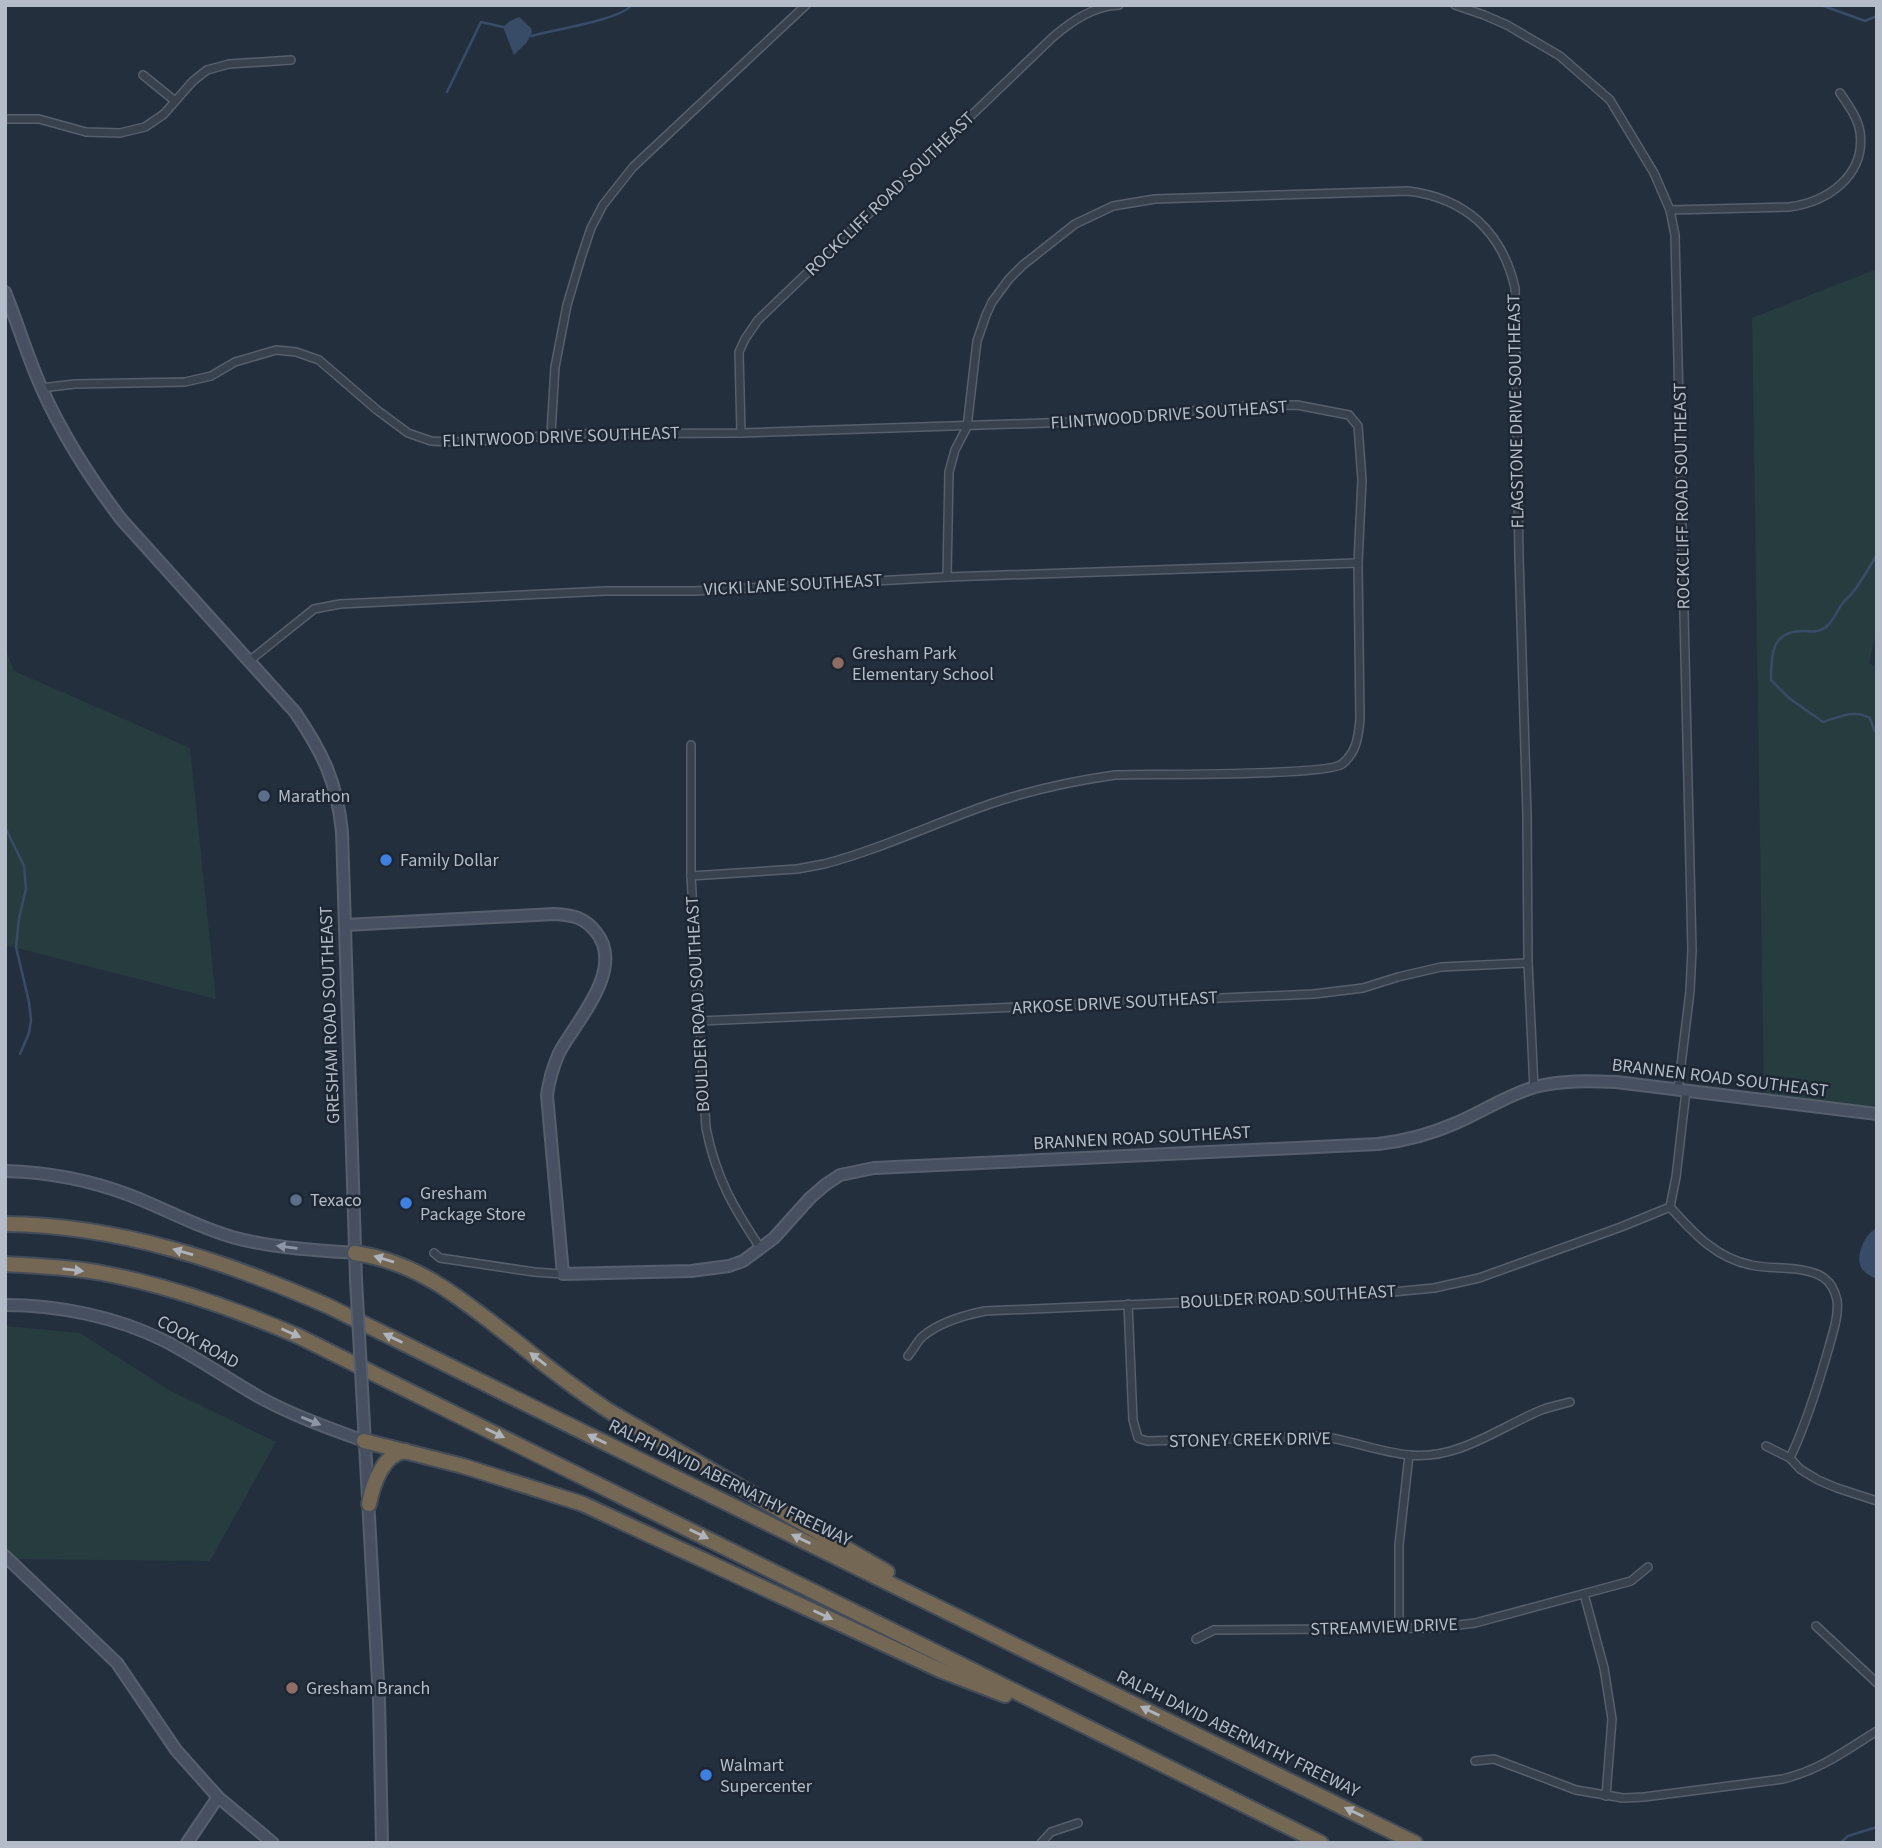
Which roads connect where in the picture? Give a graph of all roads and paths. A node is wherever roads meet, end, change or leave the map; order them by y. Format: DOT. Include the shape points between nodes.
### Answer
graph roads {
  1 [pos="806,5"];
  2 [pos="1119,5"];
  3 [pos="1455,5"];
  4 [pos="291,60"];
  5 [pos="143,75"];
  6 [pos="1840,93"];
  7 [pos="175,100"];
  8 [pos="5,119"];
  9 [pos="1670,210"];
  10 [pos="5,292"];
  11 [pos="41,388"];
  12 [pos="967,427"];
  13 [pos="741,433"];
  14 [pos="551,434"];
  15 [pos="1358,563"];
  16 [pos="947,577"];
  17 [pos="248,662"];
  18 [pos="691,745"];
  19 [pos="691,876"];
  20 [pos="345,925"];
  21 [pos="1528,963"];
  22 [pos="700,1021"];
  23 [pos="1534,1088"];
  24 [pos="1682,1090"];
  25 [pos="1877,1114"];
  26 [pos="5,1171"];
  27 [pos="1670,1207"];
  28 [pos="5,1224"];
  29 [pos="761,1249"];
  30 [pos="355,1253"];
  31 [pos="434,1253"];
  32 [pos="5,1264"];
  33 [pos="563,1274"];
  34 [pos="1128,1304"];
  35 [pos="5,1305"];
  36 [pos="908,1356"];
  37 [pos="1570,1402"];
  38 [pos="364,1441"];
  39 [pos="1766,1446"];
  40 [pos="408,1451"];
  41 [pos="1409,1455"];
  42 [pos="1790,1458"];
  43 [pos="1877,1501"];
  44 [pos="369,1504"];
  45 [pos="5,1556"];
  46 [pos="1648,1567"];
  47 [pos="1584,1594"];
  48 [pos="1816,1626"];
  49 [pos="1399,1628"];
  50 [pos="1196,1639"];
  51 [pos="1016,1645"];
  52 [pos="1877,1682"];
  53 [pos="1095,1731"];
  54 [pos="1877,1731"];
  55 [pos="1475,1761"];
  56 [pos="1606,1796"];
  57 [pos="218,1797"];
  58 [pos="1079,1823"];
  59 [pos="187,1843"];
  60 [pos="273,1843"];
  61 [pos="382,1843"];
  62 [pos="1041,1843"];
  63 [pos="1321,1843"];
  64 [pos="1415,1843"];
  1 -- 14 [label="street" via="633,167 603,205 580,258 567,305 555,366"];
  2 -- 13 [label="street, ROCKCLIFF ROAD SOUTHEAST" via="1088,13 1053,37 758,320 739,352"];
  3 -- 9 [label="street, ROCKCLIFF ROAD SOUTHEAST" via="1507,25 1560,56 1611,100"];
  4 -- 7 [label="street" via="207,70"];
  5 -- 7 [label="street"];
  6 -- 9 [label="street" via="1860,131 1859,153 1853,170 1829,194 1789,207"];
  7 -- 8 [label="street" via="145,127 120,133 86,132 39,119"];
  9 -- 24 [label="street, ROCKCLIFF ROAD SOUTHEAST" via="1675,234 1692,950"];
  10 -- 11 [label="street, GRESHAM ROAD SOUTHEAST"];
  11 -- 14 [label="street, FLINTWOOD DRIVE SOUTHEAST" via="184,383 276,350 318,360 408,433 431,441 476,442"];
  11 -- 17 [label="street, GRESHAM ROAD SOUTHEAST" via="73,450 108,502"];
  12 -- 13 [label="street, FLINTWOOD DRIVE SOUTHEAST"];
  12 -- 15 [label="street, FLINTWOOD DRIVE SOUTHEAST" via="1245,406 1297,405 1349,415 1358,426 1362,480"];
  12 -- 16 [label="street, FLAGSTONE DRIVE SOUTHEAST" via="954,450 949,472"];
  12 -- 21 [label="street, FLAGSTONE DRIVE SOUTHEAST" via="977,341 992,302 1023,265 1063,232 1100,211 1155,199 1408,191 1448,201 1483,225 1506,260 1515,288"];
  13 -- 14 [label="street, FLINTWOOD DRIVE SOUTHEAST"];
  15 -- 16 [label="street, VICKI LANE SOUTHEAST"];
  15 -- 19 [label="street, FLINTWOOD DRIVE SOUTHEAST" via="1360,720 1353,752 1340,766 1101,776 999,801 824,864"];
  16 -- 17 [label="street, VICKI LANE SOUTHEAST" via="340,604 314,608"];
  17 -- 20 [label="street, GRESHAM ROAD SOUTHEAST" via="295,712 316,742 331,777 341,818"];
  18 -- 19 [label="street, BOULDER ROAD SOUTHEAST"];
  19 -- 22 [label="street, BOULDER ROAD SOUTHEAST"];
  20 -- 30 [label="street, GRESHAM ROAD SOUTHEAST"];
  20 -- 33 [label="street" via="554,914 575,916 599,936 605,948 605,969 559,1054 547,1095"];
  21 -- 22 [label="street, ARKOSE DRIVE SOUTHEAST" via="1441,967 1363,988 1314,994"];
  21 -- 23 [label="street, FLAGSTONE DRIVE SOUTHEAST"];
  22 -- 29 [label="street, BOULDER ROAD SOUTHEAST" via="710,1146 730,1201"];
  23 -- 24 [label="street, BRANNEN ROAD SOUTHEAST" via="1586,1081"];
  23 -- 29 [label="street, BRANNEN ROAD SOUTHEAST" via="1439,1130 1378,1144 855,1171 825,1185"];
  24 -- 25 [label="street, BRANNEN ROAD SOUTHEAST"];
  24 -- 27 [label="street, ROCKCLIFF ROAD SOUTHEAST"];
  30 -- 26 [label="street, one-way" via="251,1241 85,1182"];
  27 -- 34 [label="street, BOULDER ROAD SOUTHEAST" via="1479,1278 1434,1288"];
  27 -- 42 [label="street" via="1723,1255 1750,1265 1815,1274 1831,1284 1836,1319 1816,1396"];
  51 -- 28 [label="highway, RALPH DAVID ABERNATHY FREEWAY, one-way" via="328,1306 254,1275 124,1237"];
  29 -- 33 [label="street, BRANNEN ROAD SOUTHEAST" via="743,1261 707,1270"];
  30 -- 38 [label="street, GRESHAM ROAD SOUTHEAST, bridge"];
  51 -- 30 [label="highway, one-way" via="609,1411 426,1276 393,1261"];
  31 -- 33 [label="street, BRANNEN ROAD SOUTHEAST" via="440,1258"];
  32 -- 53 [label="highway, one-way" via="110,1275 182,1292 260,1320"];
  34 -- 36 [label="street, BOULDER ROAD SOUTHEAST" via="967,1315 922,1337"];
  34 -- 41 [label="street, STONEY CREEK DRIVE" via="1135,1442 1320,1436"];
  35 -- 38 [label="street, COOK ROAD, one-way" via="72,1311 141,1331 263,1399"];
  37 -- 41 [label="street, STONEY CREEK DRIVE" via="1541,1410 1461,1449"];
  38 -- 40 [label="highway"];
  38 -- 44 [label="street, GRESHAM ROAD SOUTHEAST"];
  39 -- 42 [label="street"];
  40 -- 44 [label="highway" via="387,1460"];
  40 -- 53 [label="highway, one-way" via="583,1504 940,1670"];
  41 -- 49 [label="street" via="1399,1545"];
  42 -- 43 [label="street" via="1818,1480"];
  44 -- 61 [label="street, GRESHAM ROAD SOUTHEAST"];
  45 -- 57 [label="street" via="117,1663 176,1750"];
  46 -- 47 [label="street, STREAMVIEW DRIVE" via="1631,1581"];
  47 -- 49 [label="street, STREAMVIEW DRIVE" via="1475,1623"];
  47 -- 56 [label="street" via="1612,1719"];
  48 -- 52 [label="street"];
  49 -- 50 [label="street, STREAMVIEW DRIVE" via="1214,1630"];
  64 -- 51 [label="highway, RALPH DAVID ABERNATHY FREEWAY, one-way"];
  53 -- 63 [label="highway"];
  54 -- 56 [label="street" via="1817,1768 1783,1779 1644,1797"];
  55 -- 56 [label="street" via="1494,1759 1576,1790"];
  57 -- 59 [label="street"];
  57 -- 60 [label="street"];
  58 -- 62 [label="street" via="1051,1832"];
}
